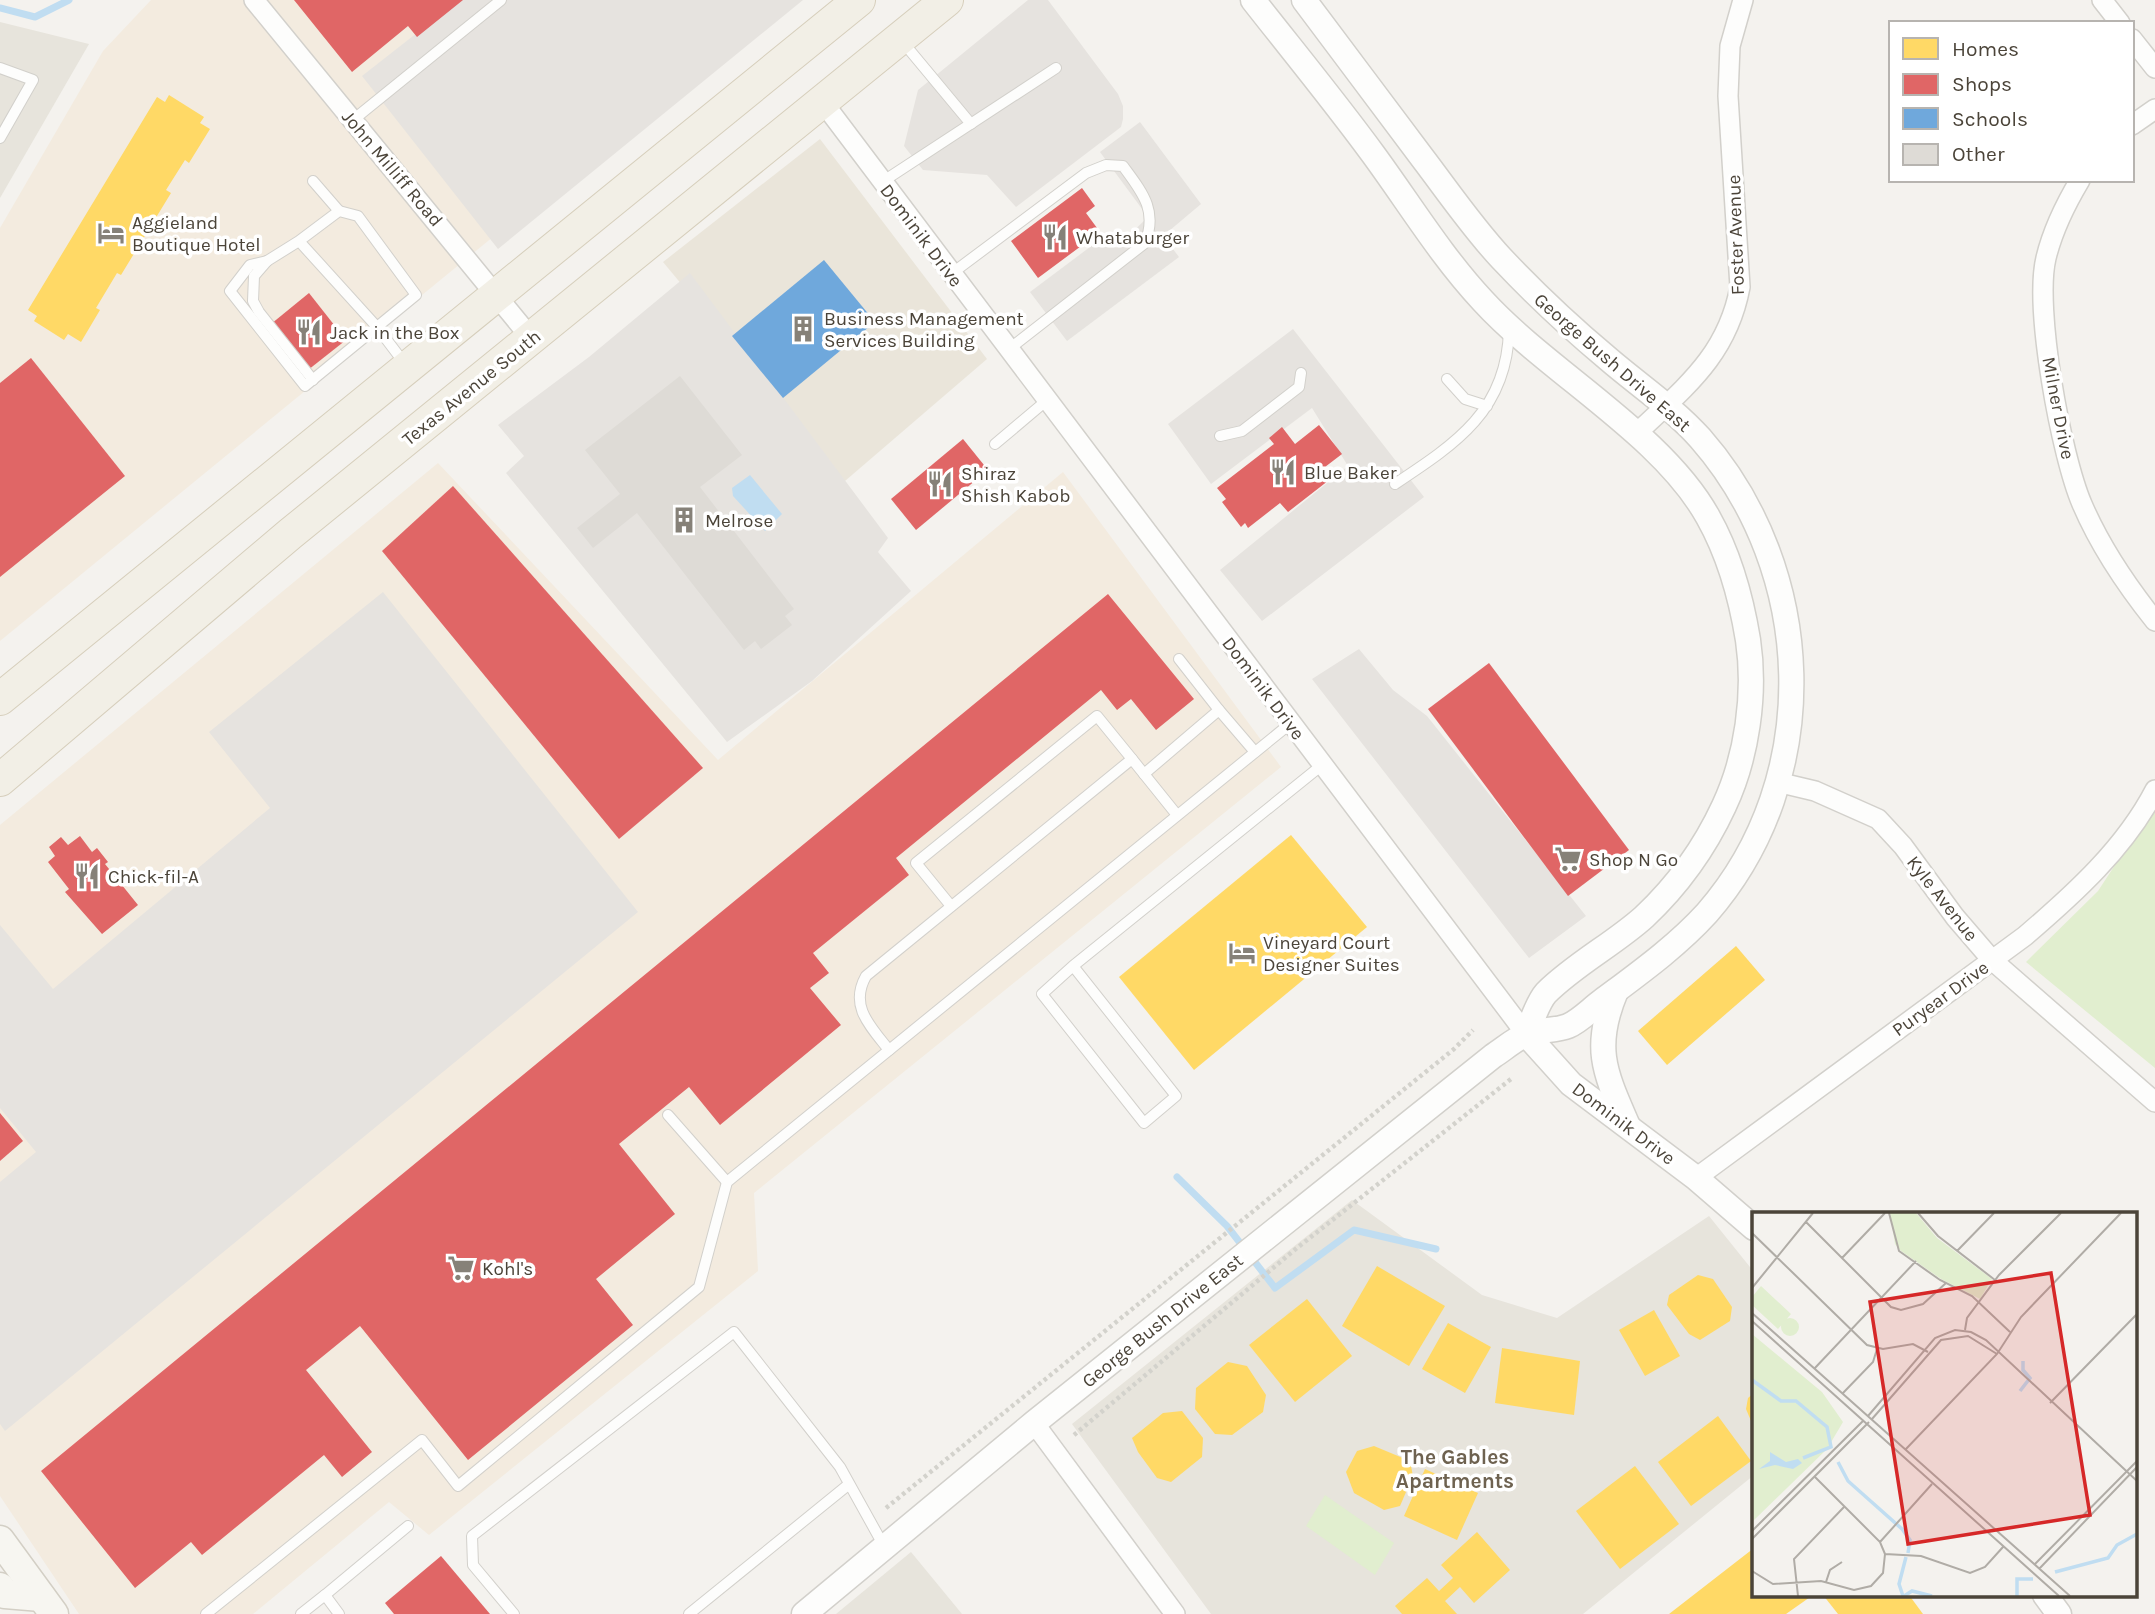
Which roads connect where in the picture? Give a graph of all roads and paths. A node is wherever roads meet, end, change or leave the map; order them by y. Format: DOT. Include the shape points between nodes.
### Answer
graph roads {
  1 [pos="254,0"];
  2 [pos="501,0"];
  3 [pos="859,0"];
  4 [pos="947,0"];
  5 [pos="1253,0"];
  6 [pos="1304,0"];
  7 [pos="1743,0"];
  8 [pos="2102,0"];
  9 [pos="2118,21"];
  10 [pos="899,38"];
  11 [pos="2134,42"];
  12 [pos="0,68"];
  13 [pos="1056,68"];
  14 [pos="2155,68"];
  15 [pos="822,102"];
  16 [pos="2155,109"];
  17 [pos="353,120"];
  18 [pos="971,124"];
  19 [pos="2134,124"];
  20 [pos="0,138"];
  21 [pos="313,181"];
  22 [pos="882,182"];
  23 [pos="2079,182"];
  24 [pos="339,211"];
  25 [pos="299,242"];
  26 [pos="267,261"];
  27 [pos="951,274"];
  28 [pos="496,294"];
  29 [pos="1509,325"];
  30 [pos="377,327"];
  31 [pos="531,338"];
  32 [pos="1009,350"];
  33 [pos="407,367"];
  34 [pos="1301,373"];
  35 [pos="1447,379"];
  36 [pos="313,380"];
  37 [pos="1046,401"];
  38 [pos="1666,405"];
  39 [pos="1487,406"];
  40 [pos="1636,434"];
  41 [pos="1220,436"];
  42 [pos="995,444"];
  43 [pos="1395,484"];
  44 [pos="2155,621"];
  45 [pos="1180,659"];
  46 [pos="0,699"];
  47 [pos="1219,710"];
  48 [pos="1291,723"];
  49 [pos="1255,752"];
  50 [pos="1132,759"];
  51 [pos="1322,765"];
  52 [pos="1144,774"];
  53 [pos="0,780"];
  54 [pos="1777,782"];
  55 [pos="2155,790"];
  56 [pos="1177,816"];
  57 [pos="951,906"];
  58 [pos="1992,960"];
  59 [pos="1073,966"];
  60 [pos="1616,991"];
  61 [pos="1473,1030"];
  62 [pos="1526,1034"];
  63 [pos="889,1050"];
  64 [pos="1511,1079"];
  65 [pos="2155,1102"];
  66 [pos="668,1115"];
  67 [pos="1629,1127"];
  68 [pos="1696,1178"];
  69 [pos="727,1182"];
  70 [pos="1752,1226"];
  71 [pos="1034,1423"];
  72 [pos="1074,1435"];
  73 [pos="848,1485"];
  74 [pos="886,1508"];
  75 [pos="408,1526"];
  76 [pos="0,1540"];
  77 [pos="886,1549"];
  78 [pos="0,1587"];
  79 [pos="325,1595"];
  80 [pos="2046,1596"];
  81 [pos="47,1605"];
  82 [pos="206,1614"];
  83 [pos="301,1614"];
  84 [pos="339,1614"];
  85 [pos="514,1614"];
  86 [pos="689,1614"];
  87 [pos="804,1614"];
  88 [pos="1174,1614"];
  89 [pos="2059,1614"];
  1 -- 17 [label="street, John Milliff Road"];
  2 -- 17 [label="lane"];
  3 -- 28 [label="main road"];
  4 -- 10 [label="main road, Texas Avenue South"];
  5 -- 29 [label="street, George Bush Drive East" via="1373,153 1434,241 1483,302"];
  6 -- 38 [label="street, George Bush Drive East" via="1497,254 1586,340"];
  7 -- 38 [label="street, Foster Avenue" via="1730,46 1728,96 1741,287 1721,345"];
  8 -- 9 [label="street"];
  10 -- 15 [label="main road, Texas Avenue South"];
  10 -- 18 [label="lane"];
  11 -- 14 [label="street"];
  12 -- 20 [label="lane" via="33,80"];
  13 -- 18 [label="lane"];
  15 -- 22 [label="street, Dominik Drive"];
  15 -- 31 [label="main road, Texas Avenue South"];
  16 -- 19 [label="street"];
  17 -- 28 [label="street, John Milliff Road"];
  18 -- 22 [label="lane"];
  21 -- 24 [label="lane"];
  22 -- 27 [label="street, Dominik Drive"];
  23 -- 44 [label="street, Milner Drive" via="2062,210 2045,260 2048,358 2066,454 2081,503 2106,550"];
  24 -- 25 [label="lane"];
  24 -- 30 [label="lane" via="358,216 416,295"];
  25 -- 26 [label="lane"];
  25 -- 30 [label="lane"];
  26 -- 36 [label="lane" via="254,276 253,301"];
  26 -- 36 [label="lane" via="250,265 230,291 305,386"];
  27 -- 32 [label="street, Dominik Drive"];
  27 -- 32 [label="lane" via="1086,173 1106,165 1123,166 1149,201 1146,243"];
  28 -- 31 [label="street, John Milliff Road"];
  28 -- 33 [label="main road"];
  29 -- 39 [label="lane" via="1500,384"];
  29 -- 40 [label="street, George Bush Drive East"];
  30 -- 33 [label="lane"];
  30 -- 36 [label="lane"];
  31 -- 53 [label="main road, Texas Avenue South" via="290,534"];
  32 -- 37 [label="street, Dominik Drive"];
  33 -- 46 [label="main road"];
  34 -- 41 [label="lane" via="1299,387 1242,431"];
  35 -- 39 [label="lane" via="1465,400"];
  37 -- 42 [label="lane"];
  37 -- 48 [label="street, Dominik Drive"];
  38 -- 40 [label="street, Foster Avenue"];
  38 -- 54 [label="street, George Bush Drive East" via="1727,473 1777,570 1789,631 1793,694"];
  39 -- 43 [label="lane" via="1452,446"];
  40 -- 62 [label="street, George Bush Drive East" via="1678,476 1707,514 1731,566 1750,658 1744,743 1724,806 1696,857 1644,917 1544,995"];
  45 -- 47 [label="lane"];
  47 -- 49 [label="lane"];
  47 -- 52 [label="lane"];
  48 -- 49 [label="lane"];
  48 -- 51 [label="street, Dominik Drive"];
  49 -- 56 [label="lane"];
  50 -- 52 [label="lane"];
  50 -- 57 [label="lane"];
  50 -- 57 [label="lane" via="1097,716 916,863"];
  51 -- 59 [label="lane"];
  51 -- 62 [label="street, Dominik Drive"];
  52 -- 56 [label="lane"];
  54 -- 58 [label="street, Kyle Avenue" via="1826,795 1878,819"];
  54 -- 60 [label="street, George Bush Drive East" via="1757,834 1723,891 1661,957"];
  55 -- 58 [label="street, Puryear Drive" via="2107,858 2070,897"];
  56 -- 63 [label="lane"];
  57 -- 63 [label="lane" via="866,976 859,988 862,1015"];
  58 -- 65 [label="street, Kyle Avenue"];
  58 -- 68 [label="street, Puryear Drive"];
  59 -- 59 [label="lane" via="1042,994 1144,1122 1177,1096"];
  60 -- 62 [label="street, George Bush Drive East" via="1569,1026"];
  60 -- 67 [label="street" via="1601,1042 1608,1081"];
  61 -- 74 [label="path"];
  62 -- 67 [label="street, Dominik Drive" via="1571,1084"];
  62 -- 71 [label="street, George Bush Drive East"];
  63 -- 69 [label="lane"];
  64 -- 72 [label="path" via="1241,1293"];
  66 -- 69 [label="lane"];
  67 -- 68 [label="street, Dominik Drive"];
  68 -- 70 [label="street, Dominik Drive"];
  69 -- 82 [label="lane" via="699,1287 458,1486 422,1440"];
  71 -- 77 [label="street, George Bush Drive East"];
  71 -- 88 [label="street"];
  73 -- 77 [label="lane"];
  73 -- 85 [label="lane" via="840,1467 734,1332 472,1536 474,1566"];
  73 -- 86 [label="lane"];
  75 -- 79 [label="lane"];
  76 -- 81 [label="main road"];
  77 -- 87 [label="street, George Bush Drive East"];
  78 -- 81 [label="main road" via="5,1594"];
  79 -- 83 [label="lane"];
  79 -- 84 [label="lane"];
  80 -- 89 [label="street"];
}
